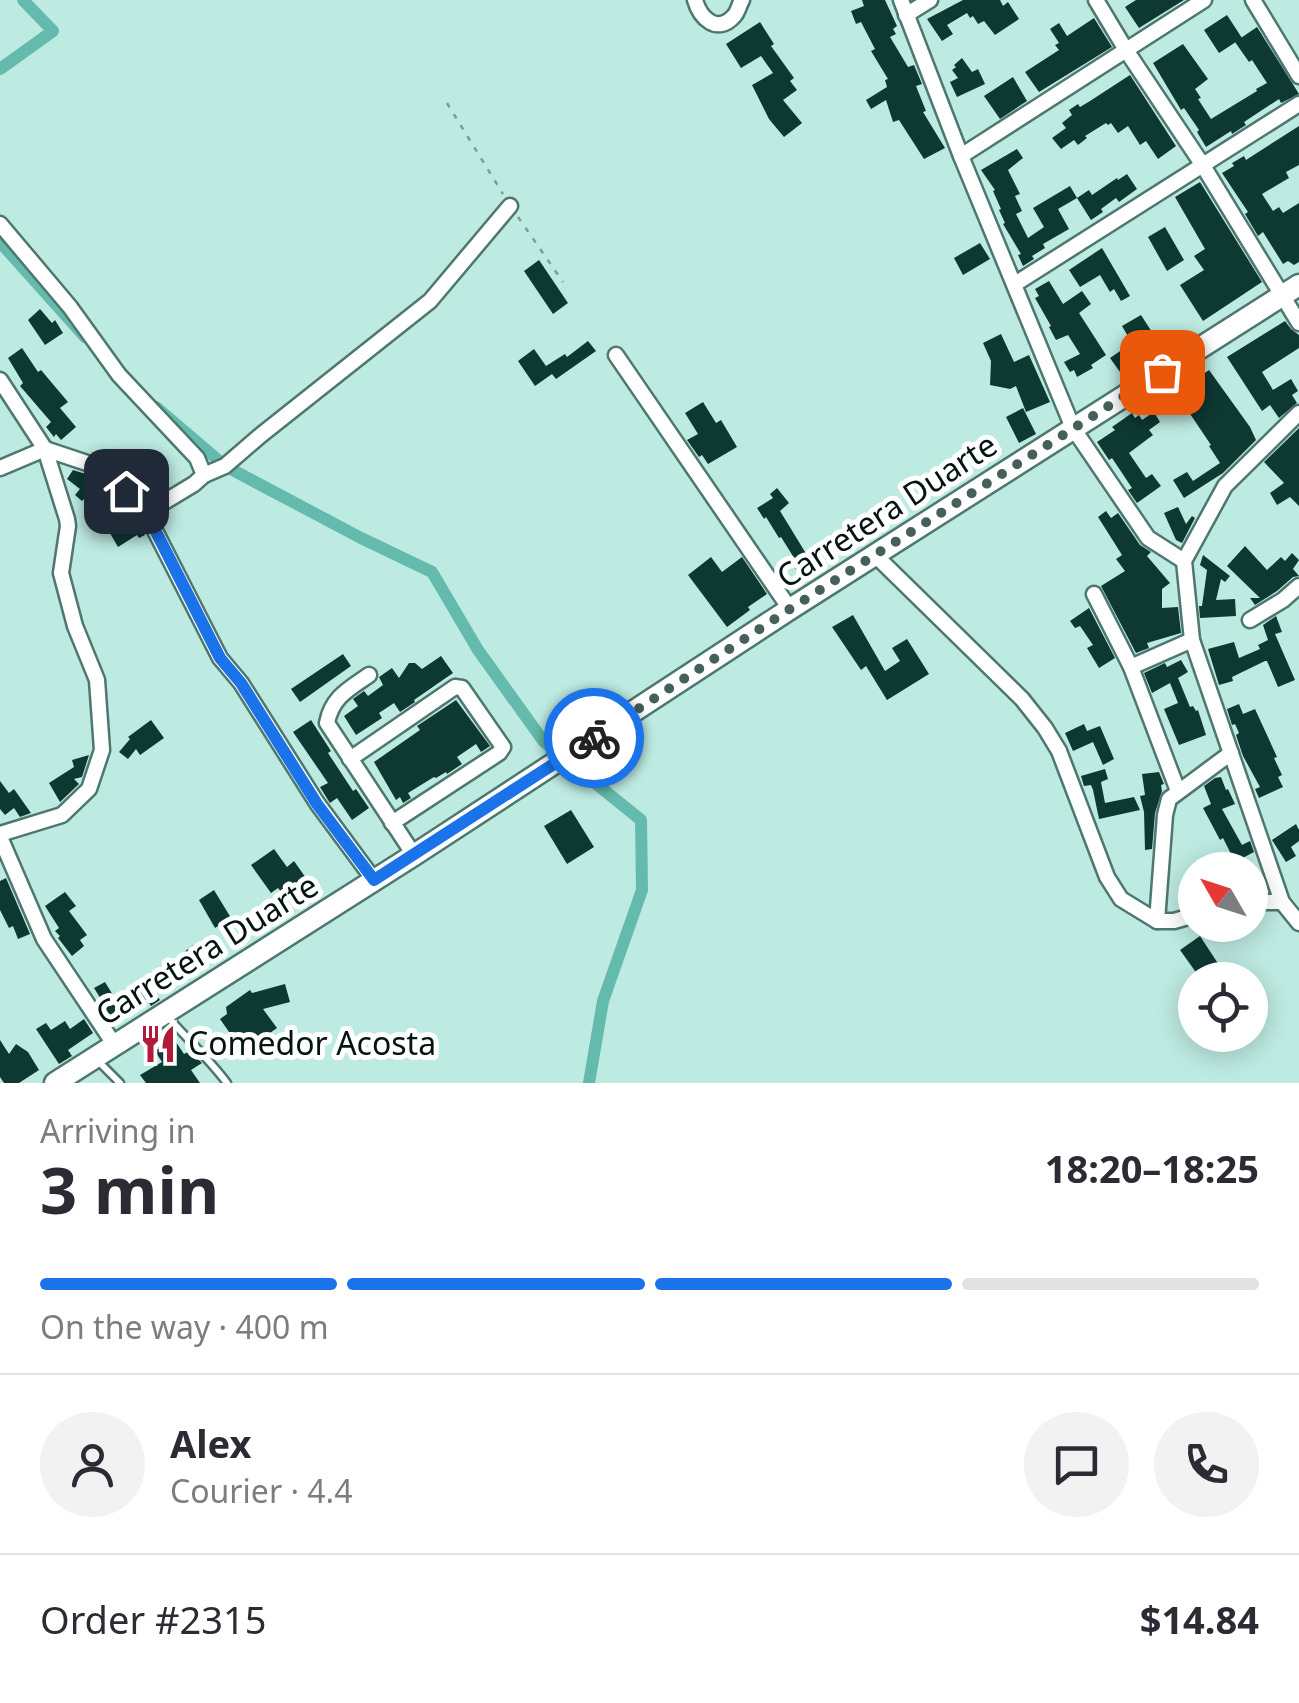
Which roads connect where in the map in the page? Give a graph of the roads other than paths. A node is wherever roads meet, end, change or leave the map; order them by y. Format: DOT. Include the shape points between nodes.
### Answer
graph roads {
  1 [pos="695,0"];
  2 [pos="742,0"];
  3 [pos="930,0"];
  4 [pos="1096,0"];
  5 [pos="1204,0"];
  6 [pos="1253,0"];
  7 [pos="904,8"];
  8 [pos="1126,50"];
  9 [pos="1299,76"];
  10 [pos="1299,104"];
  11 [pos="961,156"];
  12 [pos="1202,164"];
  13 [pos="510,206"];
  14 [pos="0,224"];
  15 [pos="1015,284"];
  16 [pos="1290,290"];
  17 [pos="1299,323"];
  18 [pos="616,355"];
  19 [pos="0,380"];
  20 [pos="1299,413"];
  21 [pos="1073,428"];
  22 [pos="45,449"];
  23 [pos="0,468"];
  24 [pos="204,474"];
  25 [pos="146,512"];
  26 [pos="875,555"];
  27 [pos="1184,562"];
  28 [pos="1299,586"];
  29 [pos="1094,594"];
  30 [pos="790,609"];
  31 [pos="1250,620"];
  32 [pos="1192,640"];
  33 [pos="1132,666"];
  34 [pos="369,675"];
  35 [pos="1231,753"];
  36 [pos="350,760"];
  37 [pos="1178,791"];
  38 [pos="392,823"];
  39 [pos="0,836"];
  40 [pos="414,855"];
  41 [pos="374,880"];
  42 [pos="1268,902"];
  43 [pos="1282,902"];
  44 [pos="1178,920"];
  45 [pos="1157,921"];
  46 [pos="1299,923"];
  47 [pos="164,1012"];
  48 [pos="114,1044"];
  49 [pos="94,1057"];
  50 [pos="56,1083"];
  51 [pos="120,1083"];
  52 [pos="227,1083"];
  1 -- 2 [label="street" via="706,21 720,24"];
  3 -- 7 [label="street"];
  4 -- 8 [label="street"];
  5 -- 8 [label="street"];
  6 -- 9 [label="street"];
  7 -- 11 [label="street"];
  8 -- 11 [label="street"];
  8 -- 12 [label="street"];
  10 -- 12 [label="street"];
  11 -- 15 [label="street"];
  12 -- 15 [label="street"];
  12 -- 16 [label="street"];
  13 -- 24 [label="street" via="430,302 225,466"];
  14 -- 24 [label="street" via="119,375 198,458"];
  15 -- 21 [label="street"];
  16 -- 17 [label="street"];
  16 -- 21 [label="main road, Carretera Duarte"];
  18 -- 30 [label="street"];
  19 -- 22 [label="street"];
  20 -- 27 [label="street" via="1225,486"];
  21 -- 26 [label="main road, Carretera Duarte"];
  21 -- 27 [label="street" via="1148,538"];
  22 -- 23 [label="street"];
  22 -- 25 [label="street" via="108,470"];
  22 -- 39 [label="street" via="68,526 61,572 97,680 102,750 90,788 62,814"];
  24 -- 25 [label="street"];
  25 -- 41 [label="street" via="220,658"];
  26 -- 30 [label="main road, Carretera Duarte"];
  26 -- 45 [label="street" via="1045,728 1107,878 1121,899"];
  27 -- 32 [label="street"];
  28 -- 31 [label="street"];
  29 -- 33 [label="street"];
  30 -- 40 [label="main road, Carretera Duarte"];
  32 -- 33 [label="street"];
  32 -- 35 [label="street"];
  33 -- 37 [label="street"];
  34 -- 36 [label="street" via="330,707 328,722"];
  35 -- 37 [label="street"];
  35 -- 43 [label="street"];
  36 -- 38 [label="street"];
  36 -- 38 [label="street" via="456,686 502,747"];
  37 -- 45 [label="street" via="1165,815"];
  38 -- 40 [label="street"];
  39 -- 48 [label="street" via="44,939"];
  40 -- 41 [label="main road, Carretera Duarte"];
  41 -- 47 [label="main road, Carretera Duarte"];
  42 -- 43 [label="street"];
  43 -- 46 [label="street"];
  44 -- 45 [label="street"];
  47 -- 48 [label="main road, Carretera Duarte"];
  47 -- 52 [label="lane"];
  48 -- 49 [label="main road, Carretera Duarte"];
  49 -- 50 [label="main road, Carretera Duarte"];
  49 -- 51 [label="lane"];
}
